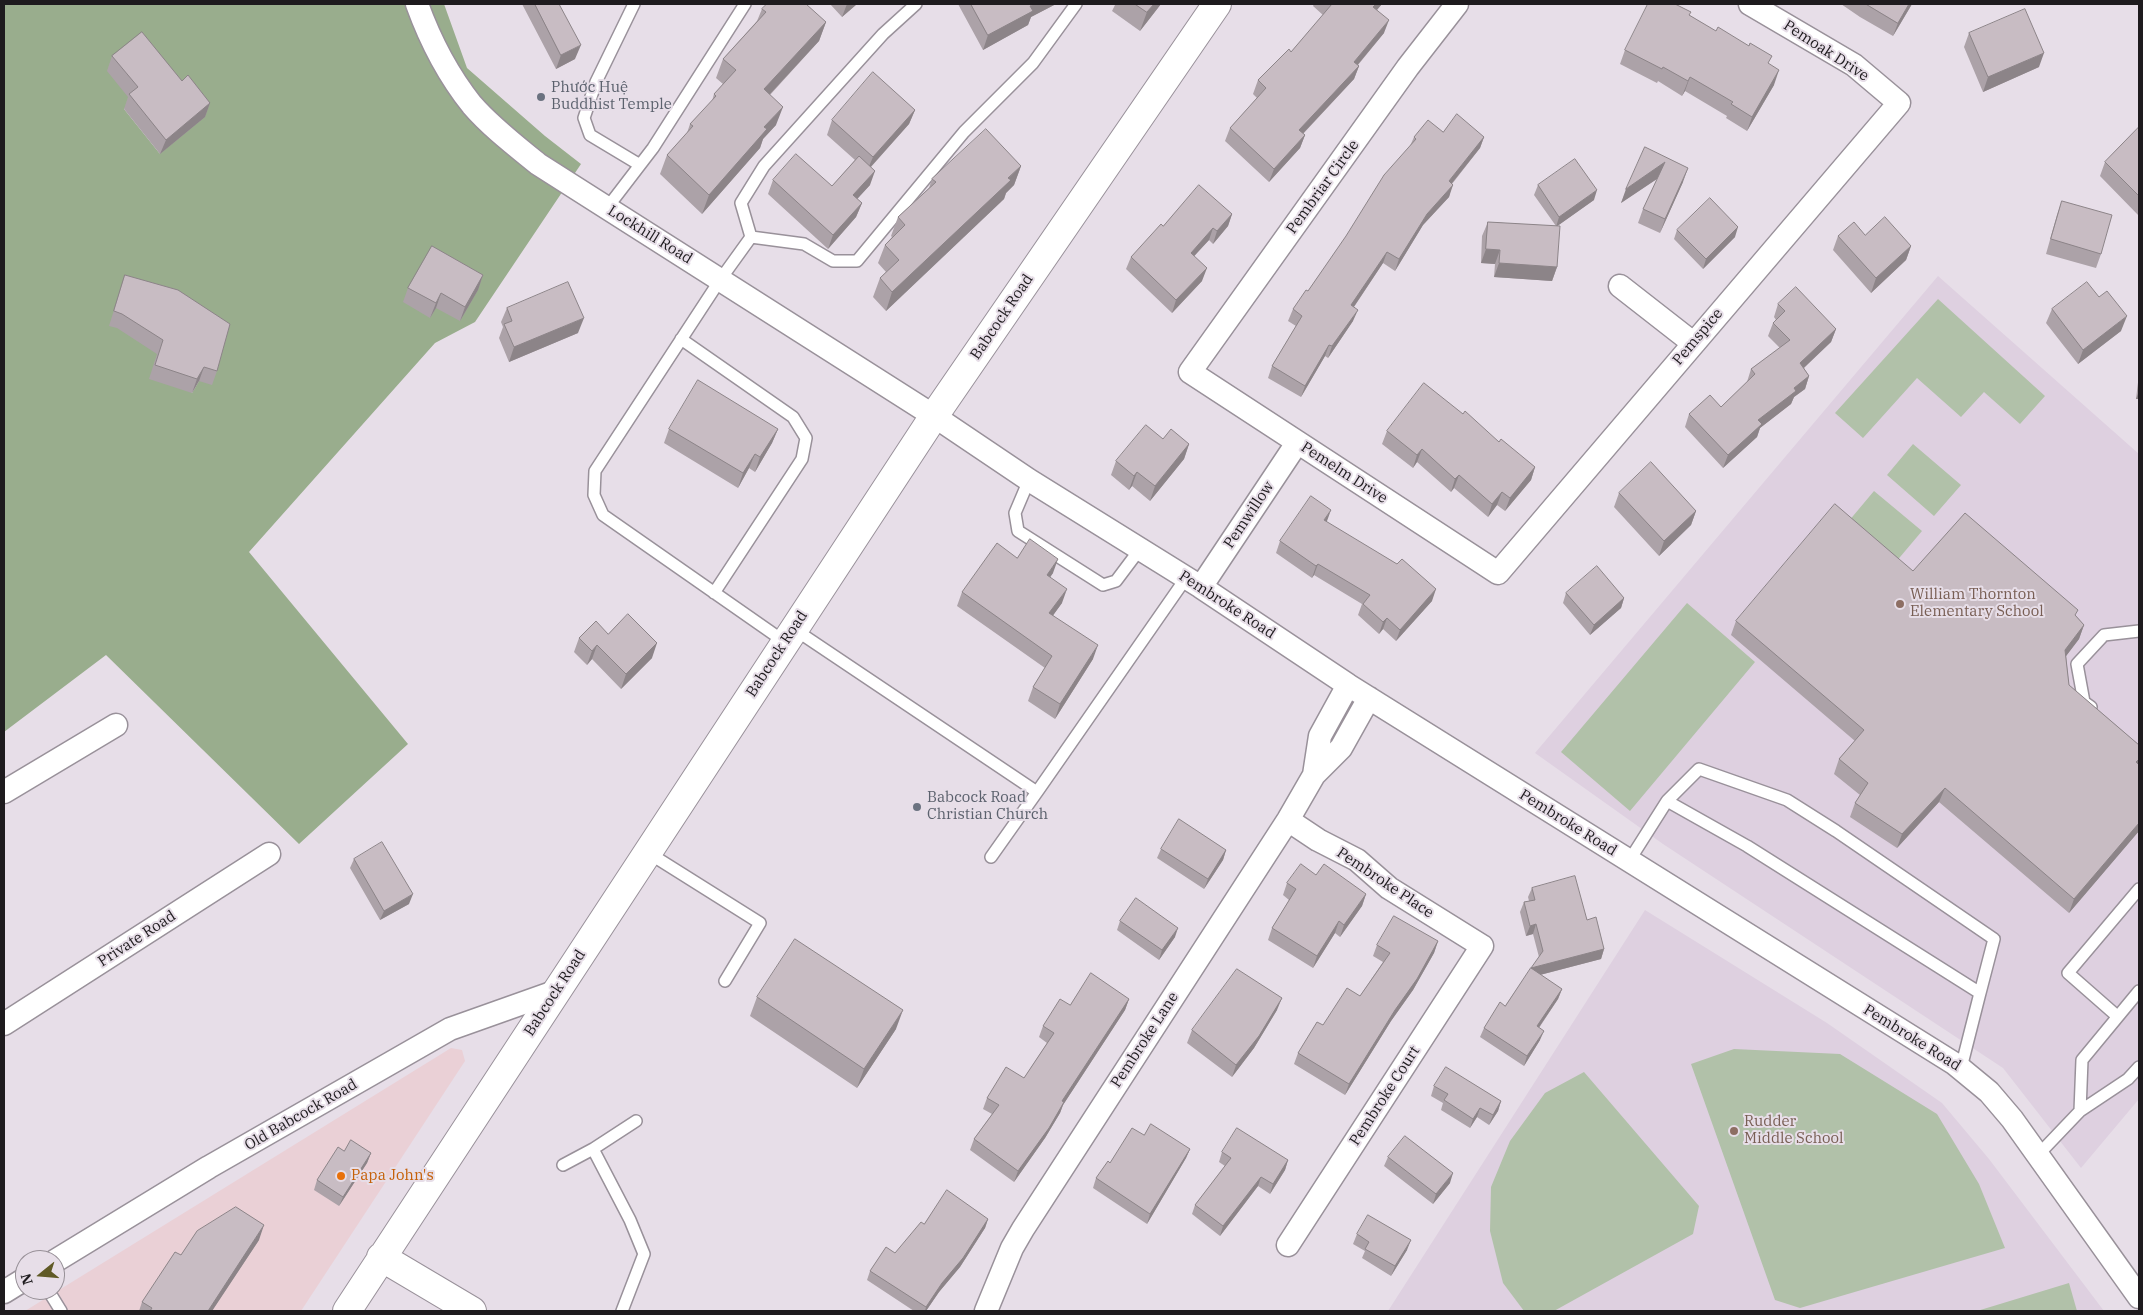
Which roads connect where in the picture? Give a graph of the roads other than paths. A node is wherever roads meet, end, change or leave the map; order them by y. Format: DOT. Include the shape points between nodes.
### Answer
graph roads {
  1 [pos="417,4"];
  2 [pos="634,4"];
  3 [pos="745,4"];
  4 [pos="916,4"];
  5 [pos="1076,4"];
  6 [pos="1217,4"];
  7 [pos="1457,4"];
  8 [pos="1750,4"];
  9 [pos="1899,103"];
  10 [pos="640,165"];
  11 [pos="607,208"];
  12 [pos="751,237"];
  13 [pos="720,280"];
  14 [pos="1620,286"];
  15 [pos="681,339"];
  16 [pos="1693,343"];
  17 [pos="1190,372"];
  18 [pos="934,416"];
  19 [pos="1297,443"];
  20 [pos="1029,480"];
  21 [pos="1140,549"];
  22 [pos="1498,573"];
  23 [pos="1194,583"];
  24 [pos="714,593"];
  25 [pos="2139,631"];
  26 [pos="790,636"];
  27 [pos="1348,685"];
  28 [pos="1369,698"];
  29 [pos="2098,713"];
  30 [pos="116,724"];
  31 [pos="1314,775"];
  32 [pos="4,792"];
  33 [pos="1037,792"];
  34 [pos="1666,800"];
  35 [pos="1288,820"];
  36 [pos="647,852"];
  37 [pos="269,854"];
  38 [pos="991,856"];
  39 [pos="1629,861"];
  40 [pos="2139,889"];
  41 [pos="1482,946"];
  42 [pos="725,981"];
  43 [pos="2139,990"];
  44 [pos="557,991"];
  45 [pos="1980,993"];
  46 [pos="2117,1016"];
  47 [pos="4,1024"];
  48 [pos="2139,1067"];
  49 [pos="1960,1068"];
  50 [pos="2080,1110"];
  51 [pos="636,1121"];
  52 [pos="593,1149"];
  53 [pos="2038,1155"];
  54 [pos="563,1165"];
  55 [pos="1288,1246"];
  56 [pos="65,1255"];
  57 [pos="381,1257"];
  58 [pos="15,1285"];
  59 [pos="4,1292"];
  60 [pos="2139,1297"];
  61 [pos="54,1300"];
  62 [pos="61,1311"];
  63 [pos="347,1311"];
  64 [pos="472,1311"];
  65 [pos="622,1311"];
  66 [pos="986,1311"];
  1 -- 11 [label="street, Lockhill Road" via="443,62 472,105 538,164"];
  2 -- 10 [label="lane" via="596,82 584,118 590,134"];
  3 -- 10 [label="lane"];
  4 -- 12 [label="lane" via="883,34 764,166 741,203"];
  5 -- 12 [label="lane" via="1033,62 964,132 857,261 832,261 804,244"];
  6 -- 18 [label="main road, Babcock Road"];
  7 -- 17 [label="street, Pembriar Circle" via="1408,67"];
  8 -- 9 [label="street, Pemoak Drive" via="1854,66"];
  9 -- 16 [label="street, Pemspice"];
  10 -- 11 [label="lane"];
  11 -- 13 [label="street, Lockhill Road"];
  12 -- 13 [label="lane"];
  13 -- 15 [label="lane"];
  13 -- 18 [label="street, Lockhill Road"];
  14 -- 16 [label="street"];
  15 -- 24 [label="lane" via="595,471 594,495 603,514"];
  15 -- 24 [label="lane" via="793,417 806,438 802,459"];
  16 -- 22 [label="street, Pemspice"];
  17 -- 19 [label="street, Pemelm Drive"];
  18 -- 20 [label="street, Pembroke Road"];
  18 -- 26 [label="main road, Babcock Road"];
  19 -- 22 [label="street, Pemelm Drive"];
  19 -- 23 [label="street, Pemwillow"];
  20 -- 21 [label="street, Pembroke Road"];
  20 -- 21 [label="lane" via="1015,513 1018,531 1103,585 1116,581"];
  21 -- 23 [label="street, Pembroke Road"];
  23 -- 27 [label="street, Pembroke Road"];
  23 -- 33 [label="lane"];
  24 -- 26 [label="lane"];
  25 -- 29 [label="lane" via="2104,635 2076,664 2084,702"];
  26 -- 33 [label="lane"];
  26 -- 36 [label="main road, Babcock Road"];
  27 -- 28 [label="street, Pembroke Road"];
  27 -- 31 [label="street, Pembroke Lane" via="1320,736"];
  28 -- 31 [label="street, Pembroke Lane" via="1341,748"];
  28 -- 39 [label="street, Pembroke Road"];
  30 -- 32 [label="street"];
  31 -- 35 [label="street, Pembroke Lane"];
  33 -- 38 [label="lane"];
  34 -- 39 [label="lane"];
  34 -- 45 [label="lane" via="1747,846"];
  34 -- 45 [label="lane" via="1699,769 1787,800 1820,820 1994,939"];
  35 -- 41 [label="street, Pembroke Place" via="1356,860 1389,888"];
  35 -- 66 [label="street, Pembroke Lane" via="1023,1229"];
  36 -- 42 [label="lane" via="760,923"];
  36 -- 44 [label="main road, Babcock Road"];
  37 -- 47 [label="street, Private Road"];
  39 -- 49 [label="street, Pembroke Road"];
  40 -- 46 [label="lane" via="2068,973"];
  41 -- 55 [label="street, Pembroke Court"];
  43 -- 46 [label="lane"];
  44 -- 56 [label="street, Old Babcock Road" via="450,1029"];
  44 -- 57 [label="main road, Babcock Road"];
  45 -- 49 [label="lane"];
  46 -- 50 [label="lane" via="2082,1060"];
  48 -- 50 [label="lane" via="2128,1079"];
  49 -- 53 [label="street, Pembroke Road" via="1988,1092"];
  50 -- 53 [label="lane"];
  51 -- 52 [label="lane"];
  52 -- 54 [label="lane"];
  52 -- 65 [label="lane" via="644,1254"];
  53 -- 60 [label="street, Pembroke Road"];
  57 -- 63 [label="main road, Babcock Road"];
  57 -- 64 [label="main road"];
  58 -- 59 [label="street"];
  61 -- 62 [label="lane"];
}
